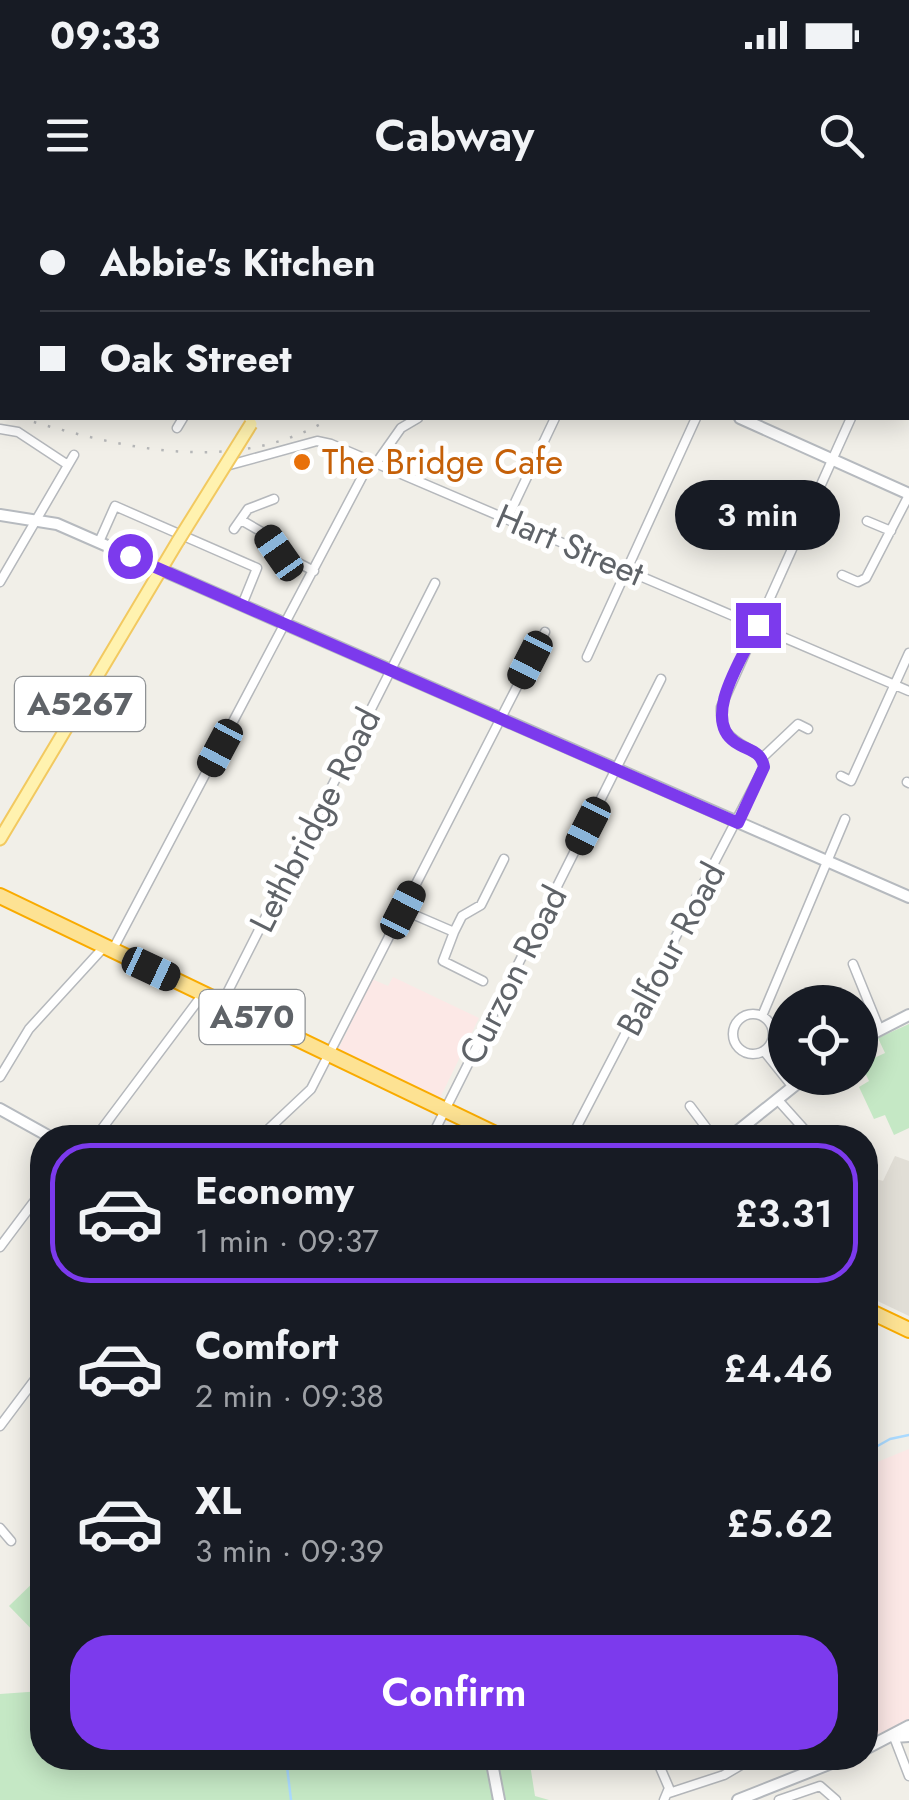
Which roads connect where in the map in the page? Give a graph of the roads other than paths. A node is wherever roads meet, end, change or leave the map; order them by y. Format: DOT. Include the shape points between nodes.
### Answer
graph roads {
  1 [pos="182,420"];
  2 [pos="414,420"];
  3 [pos="554,420"];
  4 [pos="695,420"];
  5 [pos="744,420"];
  6 [pos="850,420"];
  7 [pos="253,421"];
  8 [pos="176,428"];
  9 [pos="0,429"];
  10 [pos="74,455"];
  11 [pos="832,460"];
  12 [pos="374,461"];
  13 [pos="68,465"];
  14 [pos="226,466"];
  15 [pos="258,488"];
  16 [pos="909,494"];
  17 [pos="274,499"];
  18 [pos="262,501"];
  19 [pos="0,514"];
  20 [pos="38,518"];
  21 [pos="508,518"];
  22 [pos="241,520"];
  23 [pos="867,521"];
  24 [pos="234,528"];
  25 [pos="891,531"];
  26 [pos="99,542"];
  27 [pos="886,543"];
  28 [pos="896,550"];
  29 [pos="160,569"];
  30 [pos="314,570"];
  31 [pos="627,570"];
  32 [pos="842,575"];
  33 [pos="0,582"];
  34 [pos="435,583"];
  35 [pos="242,604"];
  36 [pos="285,624"];
  37 [pos="758,625"];
  38 [pos="545,632"];
  39 [pos="909,653"];
  40 [pos="587,657"];
  41 [pos="392,671"];
  42 [pos="661,679"];
  43 [pos="894,685"];
  44 [pos="909,692"];
  45 [pos="500,718"];
  46 [pos="808,729"];
  47 [pos="762,758"];
  48 [pos="617,769"];
  49 [pos="841,776"];
  50 [pos="845,818"];
  51 [pos="738,823"];
  52 [pos="0,839"];
  53 [pos="504,859"];
  54 [pos="827,861"];
  55 [pos="0,896"];
  56 [pos="909,896"];
  57 [pos="403,910"];
  58 [pos="454,932"];
  59 [pos="108,949"];
  60 [pos="853,964"];
  61 [pos="483,982"];
  62 [pos="203,994"];
  63 [pos="222,1003"];
  64 [pos="762,1016"];
  65 [pos="909,1016"];
  66 [pos="880,1028"];
  67 [pos="764,1051"];
  68 [pos="330,1053"];
  69 [pos="768,1056"];
  70 [pos="0,1077"];
  71 [pos="782,1095"];
  72 [pos="777,1099"];
  73 [pos="690,1106"];
  74 [pos="0,1109"];
  75 [pos="446,1110"];
  76 [pos="105,1125"];
  77 [pos="272,1125"];
  78 [pos="438,1125"];
  79 [pos="477,1125"];
  80 [pos="578,1125"];
  81 [pos="704,1125"];
  82 [pos="744,1125"];
  83 [pos="800,1125"];
  84 [pos="30,1126"];
  85 [pos="30,1207"];
  86 [pos="0,1247"];
  87 [pos="878,1315"];
  88 [pos="909,1330"];
  89 [pos="30,1386"];
  90 [pos="0,1426"];
  91 [pos="0,1528"];
  92 [pos="11,1541"];
  93 [pos="909,1726"];
  94 [pos="909,1736"];
  95 [pos="894,1737"];
  96 [pos="878,1744"];
  97 [pos="493,1770"];
  98 [pos="659,1770"];
  99 [pos="734,1770"];
  100 [pos="814,1770"];
  101 [pos="909,1776"];
  102 [pos="666,1796"];
  103 [pos="498,1800"];
  104 [pos="738,1800"];
  105 [pos="779,1800"];
  106 [pos="836,1800"];
  1 -- 8 [label="street"];
  2 -- 12 [label="street"];
  3 -- 21 [label="street"];
  4 -- 31 [label="street"];
  5 -- 11 [label="street"];
  6 -- 11 [label="street"];
  7 -- 14 [label="main road, A5267, bridge"];
  9 -- 13 [label="street" via="18,432"];
  10 -- 13 [label="street"];
  11 -- 16 [label="street"];
  11 -- 37 [label="street"];
  12 -- 14 [label="street, Hart Street" via="317,442"];
  12 -- 21 [label="street, Hart Street"];
  12 -- 30 [label="street"];
  13 -- 20 [label="street"];
  14 -- 29 [label="main road, A5267, bridge"];
  15 -- 18 [label="street"];
  16 -- 25 [label="street"];
  17 -- 18 [label="street"];
  18 -- 22 [label="street"];
  19 -- 20 [label="street"];
  20 -- 26 [label="street"];
  20 -- 33 [label="street"];
  21 -- 31 [label="street, Hart Street"];
  22 -- 24 [label="street"];
  22 -- 30 [label="street" via="279,553"];
  23 -- 25 [label="street"];
  25 -- 27 [label="street"];
  26 -- 29 [label="street"];
  26 -- 35 [label="street" via="115,506 257,568"];
  27 -- 28 [label="street"];
  27 -- 32 [label="street" via="866,578"];
  29 -- 35 [label="street"];
  29 -- 52 [label="main road, A5267"];
  30 -- 36 [label="street"];
  31 -- 37 [label="street, Hart Street"];
  31 -- 40 [label="street"];
  34 -- 41 [label="street, Lethbridge Road"];
  35 -- 36 [label="street"];
  36 -- 41 [label="street"];
  36 -- 59 [label="street"];
  37 -- 43 [label="street, Hart Street"];
  37 -- 47 [label="street" via="720,722 732,740"];
  38 -- 45 [label="street"];
  39 -- 43 [label="street"];
  41 -- 45 [label="street"];
  41 -- 63 [label="street, Lethbridge Road"];
  42 -- 48 [label="street, Curzon Road"];
  43 -- 44 [label="street, Hart Street"];
  43 -- 49 [label="street" via="851,781"];
  45 -- 48 [label="street"];
  45 -- 57 [label="street"];
  46 -- 47 [label="street" via="798,724"];
  47 -- 51 [label="street, Balfour Road"];
  48 -- 51 [label="street"];
  48 -- 75 [label="street, Curzon Road"];
  50 -- 54 [label="street"];
  51 -- 54 [label="street"];
  51 -- 80 [label="street, Balfour Road"];
  53 -- 58 [label="street" via="481,905 462,916"];
  54 -- 56 [label="street"];
  54 -- 64 [label="street"];
  55 -- 59 [label="highway, A570"];
  57 -- 58 [label="street"];
  57 -- 68 [label="street"];
  58 -- 61 [label="street" via="444,961"];
  59 -- 62 [label="highway, A570"];
  59 -- 70 [label="street" via="28,1029"];
  60 -- 66 [label="street"];
  62 -- 63 [label="highway, A570"];
  62 -- 76 [label="street"];
  63 -- 68 [label="highway, A570"];
  64 -- 67 [label="street" via="773,1036"];
  64 -- 67 [label="street" via="742,1017 733,1035 744,1052"];
  65 -- 66 [label="street"];
  67 -- 69 [label="street"];
  68 -- 75 [label="highway, A570"];
  68 -- 77 [label="street" via="312,1089"];
  71 -- 72 [label="street"];
  72 -- 82 [label="street"];
  72 -- 83 [label="street"];
  73 -- 81 [label="street"];
  74 -- 84 [label="street"];
  75 -- 78 [label="street, Curzon Road"];
  75 -- 79 [label="highway, A570"];
  85 -- 86 [label="street"];
  87 -- 88 [label="highway"];
  89 -- 90 [label="street"];
  91 -- 92 [label="street"];
  93 -- 95 [label="street"];
  94 -- 95 [label="street"];
  95 -- 96 [label="street"];
  95 -- 101 [label="street"];
  97 -- 103 [label="street"];
  98 -- 102 [label="street"];
  99 -- 102 [label="street"];
  100 -- 104 [label="street"];
  105 -- 106 [label="street" via="820,1786"];
}
